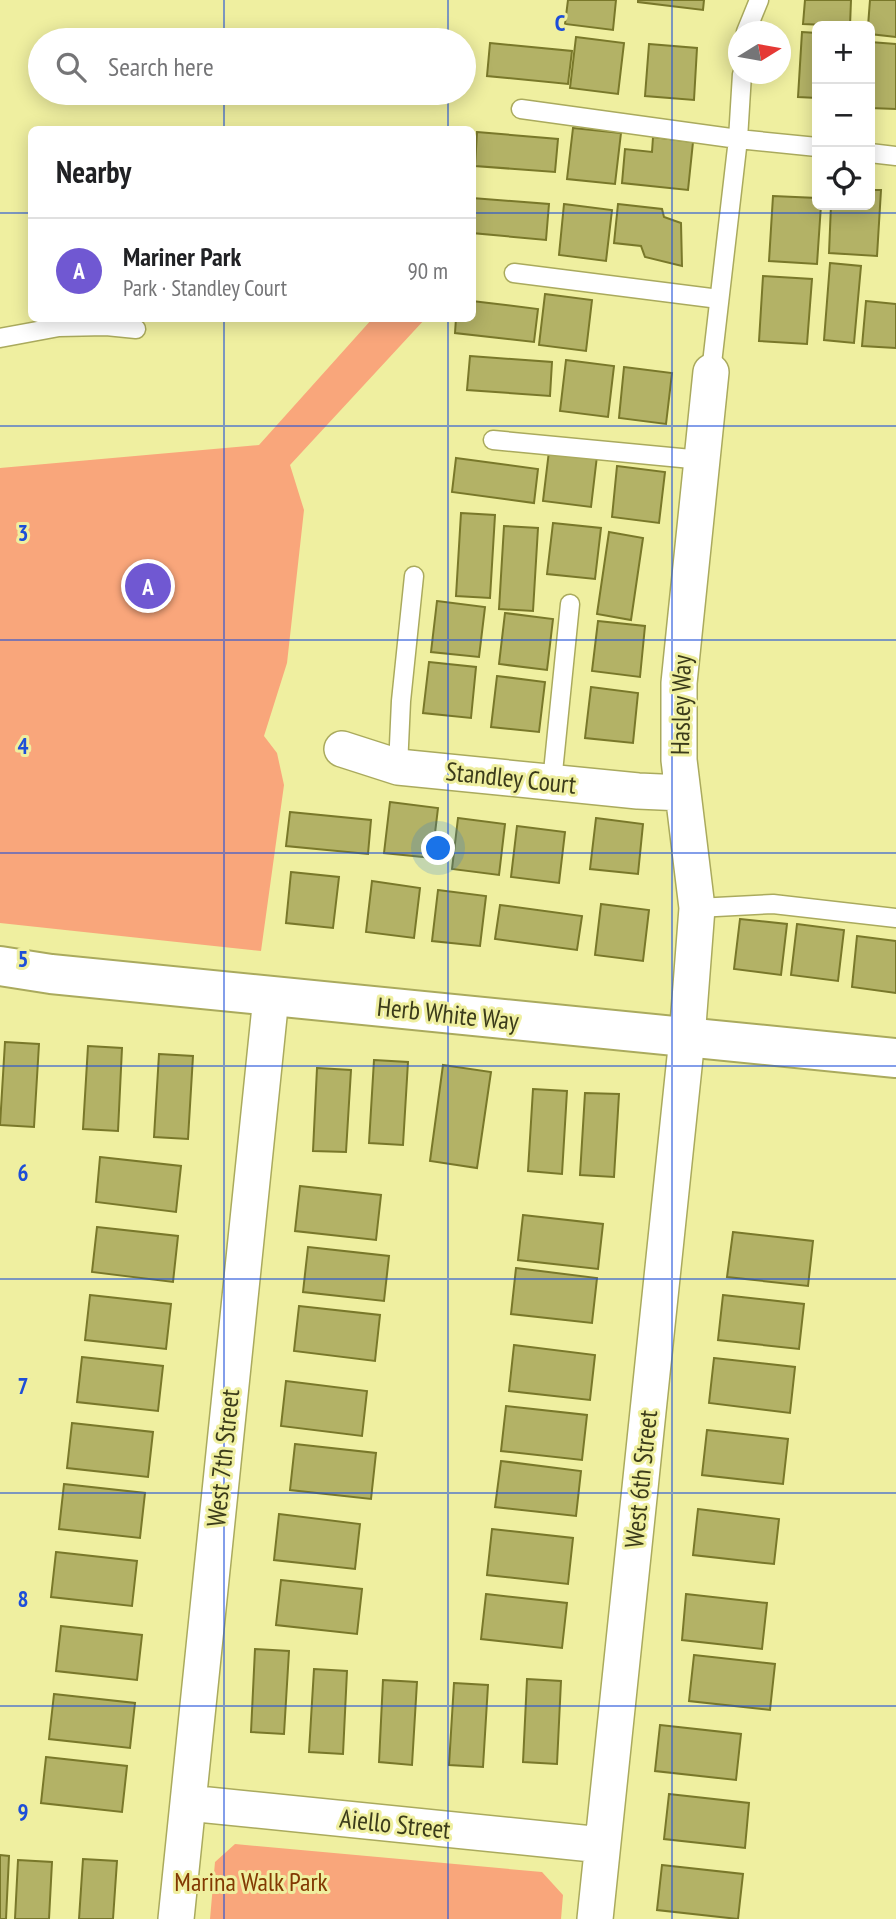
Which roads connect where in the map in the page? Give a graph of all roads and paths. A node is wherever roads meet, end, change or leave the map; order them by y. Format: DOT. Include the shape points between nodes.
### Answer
graph roads {
  1 [pos="759,0"];
  2 [pos="750,21"];
  3 [pos="741,84"];
  4 [pos="521,109"];
  5 [pos="738,139"];
  6 [pos="812,146"];
  7 [pos="875,154"];
  8 [pos="896,156"];
  9 [pos="514,273"];
  10 [pos="719,299"];
  11 [pos="136,329"];
  12 [pos="0,338"];
  13 [pos="711,372"];
  14 [pos="493,440"];
  15 [pos="702,460"];
  16 [pos="414,576"];
  17 [pos="570,604"];
  18 [pos="342,749"];
  19 [pos="398,766"];
  20 [pos="552,782"];
  21 [pos="683,793"];
  22 [pos="697,908"];
  23 [pos="896,918"];
  24 [pos="0,966"];
  25 [pos="271,997"];
  26 [pos="687,1038"];
  27 [pos="896,1058"];
  28 [pos="188,1803"];
  29 [pos="602,1845"];
  30 [pos="176,1919"];
  31 [pos="595,1919"];
  1 -- 2 [label="lane"];
  3 -- 5 [label="lane"];
  4 -- 5 [label="lane"];
  5 -- 6 [label="lane"];
  5 -- 10 [label="lane"];
  7 -- 8 [label="lane"];
  9 -- 10 [label="lane"];
  10 -- 13 [label="lane"];
  11 -- 12 [label="lane" via="59,327"];
  13 -- 15 [label="street, Hasley Way"];
  14 -- 15 [label="lane"];
  15 -- 21 [label="street, Hasley Way" via="679,683"];
  16 -- 19 [label="lane"];
  17 -- 20 [label="lane"];
  18 -- 19 [label="street, Standley Court"];
  19 -- 20 [label="street, Standley Court"];
  20 -- 21 [label="street, Standley Court"];
  21 -- 22 [label="street, Hasley Way"];
  22 -- 23 [label="lane" via="773,904"];
  22 -- 26 [label="street, Hasley Way"];
  24 -- 25 [label="street, Herb White Way"];
  25 -- 26 [label="street, Herb White Way"];
  25 -- 28 [label="street, West 7th Street"];
  26 -- 27 [label="street, Herb White Way"];
  26 -- 29 [label="street, West 6th Street"];
  28 -- 29 [label="street, Aiello Street"];
  28 -- 30 [label="street, West 7th Street"];
  29 -- 31 [label="street, West 6th Street"];
}
